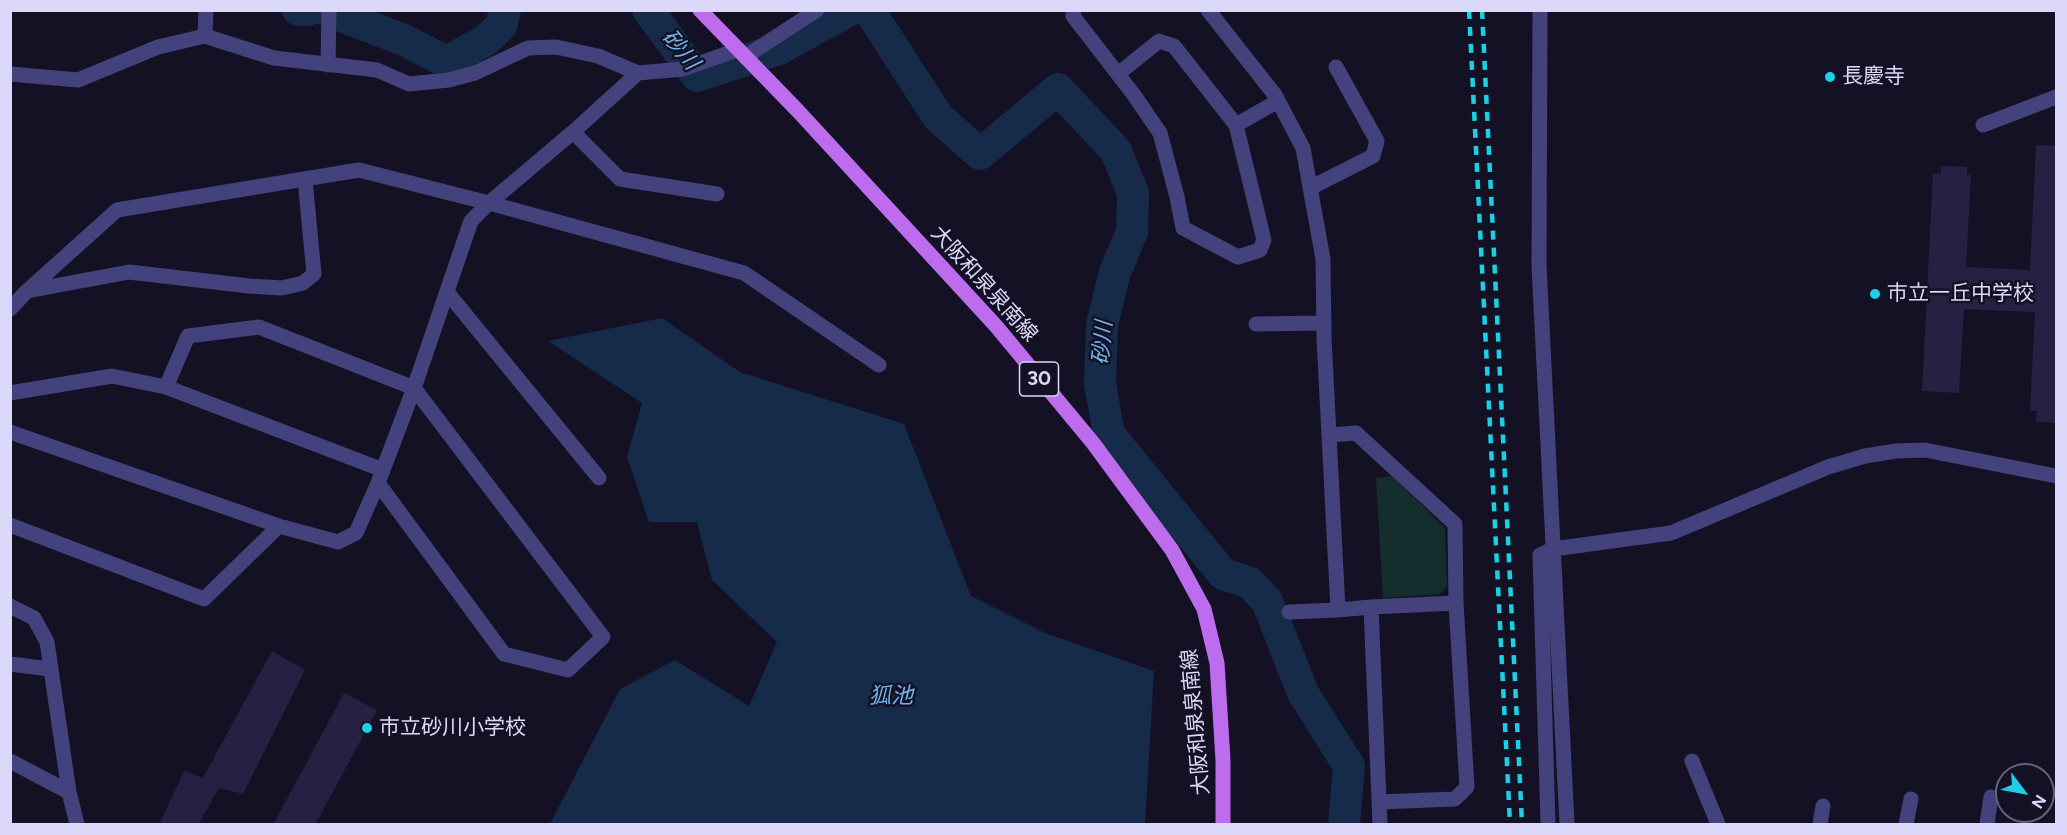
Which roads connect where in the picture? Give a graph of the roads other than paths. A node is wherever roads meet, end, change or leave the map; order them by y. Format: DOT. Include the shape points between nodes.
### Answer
graph roads {
  1 [pos="206,10"];
  2 [pos="329,10"];
  3 [pos="700,10"];
  4 [pos="818,10"];
  5 [pos="1074,10"];
  6 [pos="1208,10"];
  7 [pos="1540,10"];
  8 [pos="205,36"];
  9 [pos="741,54"];
  10 [pos="328,65"];
  11 [pos="1336,67"];
  12 [pos="638,73"];
  13 [pos="10,74"];
  14 [pos="1118,74"];
  15 [pos="2056,97"];
  16 [pos="1278,101"];
  17 [pos="1236,125"];
  18 [pos="1983,125"];
  19 [pos="573,132"];
  20 [pos="305,179"];
  21 [pos="1310,188"];
  22 [pos="717,194"];
  23 [pos="489,203"];
  24 [pos="27,291"];
  25 [pos="447,292"];
  26 [pos="10,309"];
  27 [pos="1324,323"];
  28 [pos="1256,324"];
  29 [pos="879,365"];
  30 [pos="166,387"];
  31 [pos="414,388"];
  32 [pos="10,393"];
  33 [pos="10,432"];
  34 [pos="1329,435"];
  35 [pos="2056,476"];
  36 [pos="380,477"];
  37 [pos="599,478"];
  38 [pos="10,525"];
  39 [pos="279,526"];
  40 [pos="1554,549"];
  41 [pos="1456,603"];
  42 [pos="10,606"];
  43 [pos="1371,607"];
  44 [pos="1338,610"];
  45 [pos="1289,612"];
  46 [pos="10,664"];
  47 [pos="50,669"];
  48 [pos="10,761"];
  49 [pos="1692,761"];
  50 [pos="69,792"];
  51 [pos="1991,797"];
  52 [pos="1911,799"];
  53 [pos="1379,802"];
  54 [pos="1823,806"];
  55 [pos="77,825"];
  56 [pos="1223,825"];
  57 [pos="1380,825"];
  58 [pos="1548,825"];
  59 [pos="1567,825"];
  60 [pos="1718,825"];
  61 [pos="1820,825"];
  62 [pos="1906,825"];
  63 [pos="1987,825"];
  1 -- 8 [label="street"];
  2 -- 10 [label="street"];
  3 -- 9 [label="main road, 大阪和泉泉南線 / 30"];
  4 -- 9 [label="street"];
  5 -- 14 [label="street" via="1073,16"];
  6 -- 16 [label="street"];
  7 -- 40 [label="street" via="1539,265"];
  8 -- 10 [label="street" via="274,58"];
  8 -- 13 [label="street" via="158,46 78,80"];
  9 -- 12 [label="street" via="683,69"];
  9 -- 56 [label="main road, 大阪和泉泉南線 / 30" via="996,326 1093,443 1172,550 1204,609 1217,663 1224,760"];
  10 -- 12 [label="street" via="377,70 410,84 475,74 528,48 556,47 598,56"];
  11 -- 21 [label="street" via="1377,141 1373,156"];
  12 -- 19 [label="street"];
  14 -- 17 [label="street" via="1159,41 1174,46"];
  14 -- 17 [label="street" via="1160,133 1183,228 1238,257 1260,250 1264,240"];
  15 -- 18 [label="street"];
  16 -- 17 [label="street"];
  16 -- 21 [label="street" via="1303,148"];
  19 -- 22 [label="street" via="620,178"];
  19 -- 23 [label="street"];
  20 -- 23 [label="street" via="359,170"];
  20 -- 24 [label="street" via="117,210"];
  20 -- 24 [label="street" via="314,274 303,283 282,288 249,286 129,272"];
  21 -- 27 [label="street" via="1323,259"];
  23 -- 25 [label="street" via="471,221"];
  23 -- 29 [label="street" via="744,273"];
  24 -- 26 [label="street"];
  25 -- 31 [label="street"];
  25 -- 37 [label="street"];
  27 -- 28 [label="street"];
  27 -- 34 [label="street"];
  30 -- 31 [label="street" via="188,336 259,327"];
  30 -- 32 [label="street" via="112,376"];
  30 -- 36 [label="street"];
  31 -- 36 [label="street"];
  31 -- 36 [label="street" via="603,637 568,670 504,654"];
  33 -- 39 [label="street"];
  34 -- 41 [label="street" via="1356,433 1455,524"];
  34 -- 44 [label="street"];
  35 -- 40 [label="street" via="1925,450 1896,451 1828,467 1671,533"];
  36 -- 39 [label="street" via="356,533 338,542"];
  38 -- 39 [label="street" via="204,599"];
  40 -- 58 [label="street" via="1540,555"];
  40 -- 59 [label="street"];
  41 -- 43 [label="street"];
  41 -- 53 [label="street" via="1467,787 1455,799"];
  42 -- 47 [label="street" via="34,618 46,642"];
  43 -- 44 [label="street"];
  43 -- 53 [label="street"];
  44 -- 45 [label="street"];
  46 -- 47 [label="street"];
  47 -- 50 [label="street"];
  48 -- 50 [label="street"];
  49 -- 60 [label="street"];
  50 -- 55 [label="street"];
  51 -- 63 [label="street"];
  52 -- 62 [label="street"];
  53 -- 57 [label="street"];
  54 -- 61 [label="street"];
}
